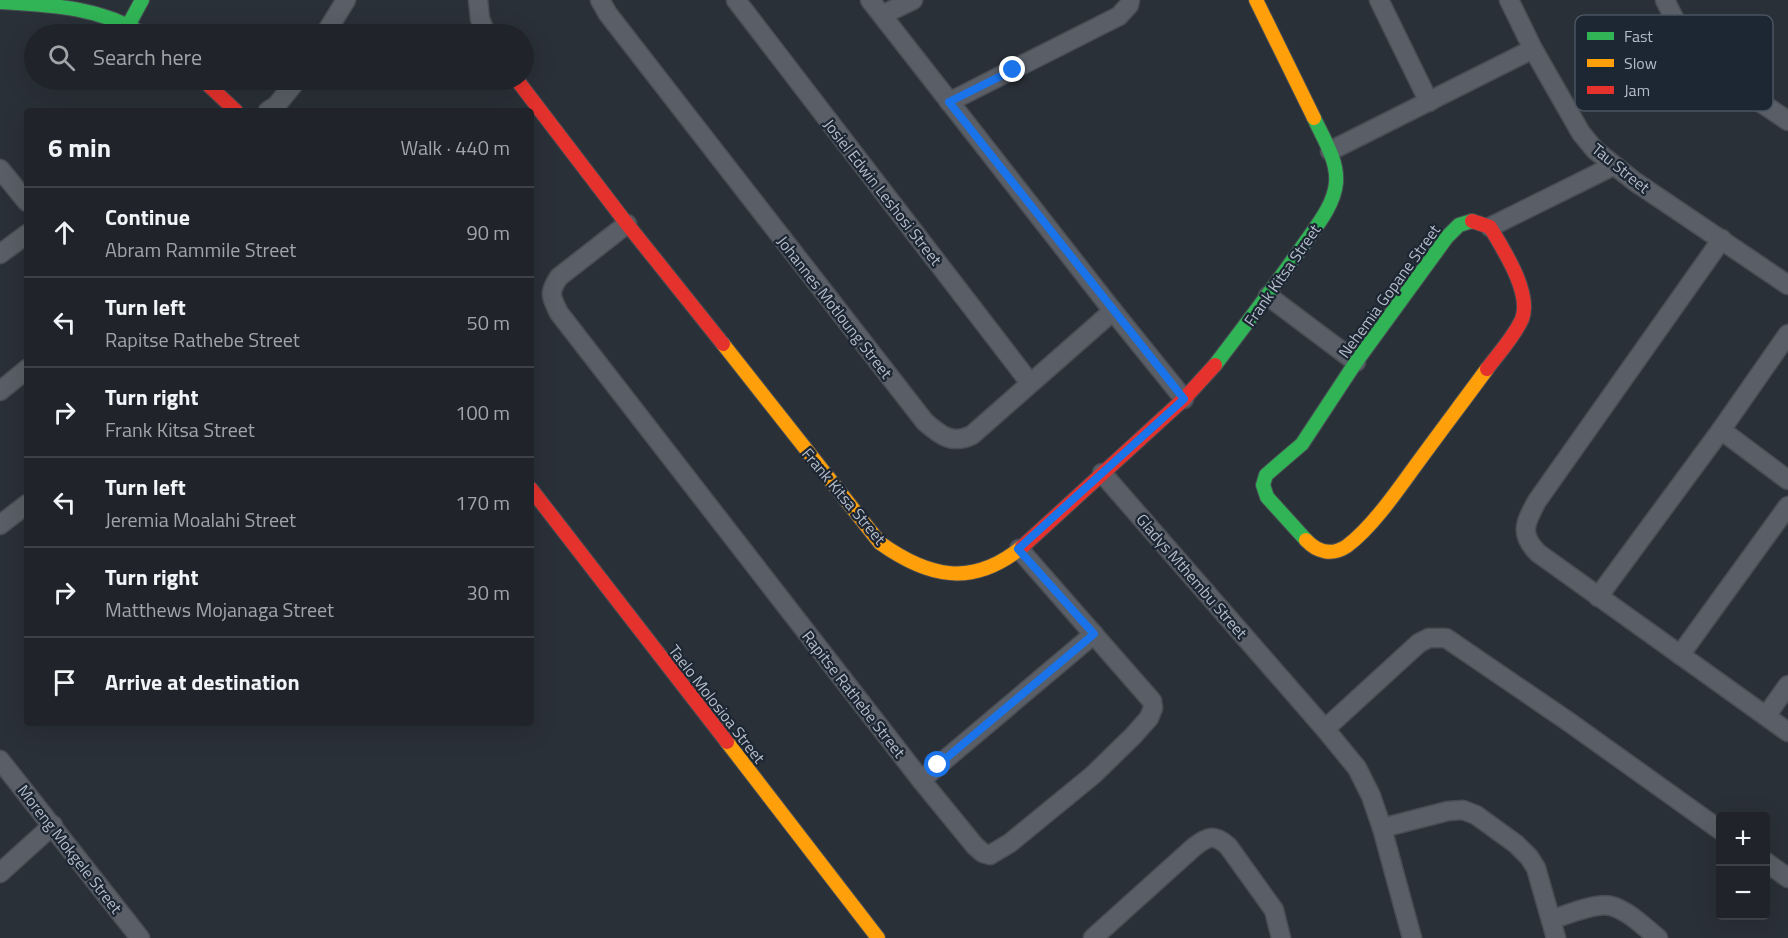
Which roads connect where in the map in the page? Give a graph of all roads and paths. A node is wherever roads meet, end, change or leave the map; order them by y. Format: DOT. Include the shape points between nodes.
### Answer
graph roads {
  1 [pos="142,0"];
  2 [pos="346,0"];
  3 [pos="478,0"];
  4 [pos="600,0"];
  5 [pos="736,0"];
  6 [pos="870,0"];
  7 [pos="913,0"];
  8 [pos="1130,0"];
  9 [pos="1256,0"];
  10 [pos="1379,0"];
  11 [pos="1509,0"];
  12 [pos="1665,0"];
  13 [pos="0,2"];
  14 [pos="882,15"];
  15 [pos="1673,15"];
  16 [pos="129,24"];
  17 [pos="331,24"];
  18 [pos="482,24"];
  19 [pos="1533,49"];
  20 [pos="214,90"];
  21 [pos="289,90"];
  22 [pos="525,90"];
  23 [pos="949,102"];
  24 [pos="1429,102"];
  25 [pos="233,108"];
  26 [pos="273,108"];
  27 [pos="1773,110"];
  28 [pos="1788,121"];
  29 [pos="1330,151"];
  30 [pos="1613,166"];
  31 [pos="0,169"];
  32 [pos="24,198"];
  33 [pos="627,224"];
  34 [pos="1490,227"];
  35 [pos="24,236"];
  36 [pos="1722,239"];
  37 [pos="0,254"];
  38 [pos="1788,285"];
  39 [pos="1268,296"];
  40 [pos="1113,311"];
  41 [pos="1788,334"];
  42 [pos="1356,362"];
  43 [pos="24,371"];
  44 [pos="1030,383"];
  45 [pos="0,391"];
  46 [pos="1184,399"];
  47 [pos="1721,430"];
  48 [pos="1102,473"];
  49 [pos="1788,480"];
  50 [pos="534,493"];
  51 [pos="24,506"];
  52 [pos="1788,506"];
  53 [pos="0,525"];
  54 [pos="1018,549"];
  55 [pos="1598,597"];
  56 [pos="1094,634"];
  57 [pos="1680,655"];
  58 [pos="1788,685"];
  59 [pos="1766,716"];
  60 [pos="1325,729"];
  61 [pos="1788,732"];
  62 [pos="0,760"];
  63 [pos="921,780"];
  64 [pos="53,825"];
  65 [pos="1716,827"];
  66 [pos="1382,828"];
  67 [pos="1770,865"];
  68 [pos="0,873"];
  69 [pos="1788,878"];
  70 [pos="1551,920"];
  71 [pos="140,938"];
  72 [pos="878,938"];
  73 [pos="1093,938"];
  74 [pos="1281,938"];
  75 [pos="1412,938"];
  76 [pos="1556,938"];
  77 [pos="1658,938"];
  1 -- 16 [label="street"];
  2 -- 17 [label="street"];
  3 -- 18 [label="street"];
  4 -- 44 [label="street, Johannes Motloung Street" via="925,422 946,438 964,439"];
  5 -- 44 [label="street, Josiel Edwin Leshosi Street"];
  6 -- 14 [label="street"];
  7 -- 14 [label="street"];
  8 -- 23 [label="street" via="1119,16"];
  9 -- 29 [label="street, Frank Kitsa Street"];
  10 -- 24 [label="street"];
  11 -- 19 [label="street, Tau Street"];
  12 -- 15 [label="street"];
  13 -- 16 [label="street" via="64,6"];
  14 -- 23 [label="street"];
  19 -- 24 [label="street"];
  19 -- 30 [label="street, Tau Street" via="1581,133"];
  20 -- 25 [label="street"];
  21 -- 26 [label="street"];
  22 -- 33 [label="street, Frank Kitsa Street"];
  23 -- 40 [label="street"];
  24 -- 29 [label="street"];
  27 -- 28 [label="street"];
  29 -- 39 [label="street, Frank Kitsa Street" via="1337,171 1333,199"];
  30 -- 34 [label="street"];
  30 -- 36 [label="street, Tau Street"];
  31 -- 32 [label="street"];
  33 -- 54 [label="street, Frank Kitsa Street" via="880,543 905,561 952,574 975,572"];
  33 -- 63 [label="street, Rapitse Rathebe Street" via="559,277 552,288 555,306"];
  34 -- 42 [label="street, Nehemia Gopane Street" via="1472,221 1459,225 1447,237"];
  34 -- 42 [label="street, Nehemia Gopane Street" via="1523,298 1523,314 1517,328 1383,510 1346,546 1322,551 1314,549 1267,497 1263,485 1266,475 1302,444"];
  35 -- 37 [label="street"];
  36 -- 38 [label="street, Tau Street"];
  36 -- 55 [label="street" via="1537,501 1525,527 1538,554"];
  39 -- 42 [label="street"];
  39 -- 46 [label="street, Frank Kitsa Street"];
  40 -- 44 [label="street, Johannes Motloung Street"];
  40 -- 46 [label="street"];
  41 -- 47 [label="street"];
  43 -- 45 [label="street"];
  46 -- 48 [label="street, Frank Kitsa Street"];
  47 -- 49 [label="street"];
  47 -- 55 [label="street"];
  48 -- 54 [label="street, Frank Kitsa Street"];
  48 -- 60 [label="street, Gladys Mthembu Street"];
  50 -- 72 [label="street, Taelo Molosioa Street"];
  51 -- 53 [label="street"];
  52 -- 57 [label="street"];
  54 -- 56 [label="street, Rapitse Rathebe Street"];
  55 -- 57 [label="street"];
  56 -- 63 [label="street"];
  56 -- 63 [label="street, Rapitse Rathebe Street" via="1152,701 1153,708 1144,726 1093,775 990,855 975,846"];
  57 -- 59 [label="street"];
  58 -- 59 [label="street"];
  59 -- 61 [label="street"];
  60 -- 65 [label="street" via="1419,643 1429,638 1446,638"];
  60 -- 66 [label="street, Gladys Mthembu Street" via="1357,768"];
  62 -- 64 [label="street, Moreng Mokgele Street"];
  64 -- 68 [label="street"];
  64 -- 71 [label="street, Moreng Mokgele Street"];
  66 -- 70 [label="street" via="1448,812 1463,810 1476,815 1529,857"];
  66 -- 75 [label="street, Gladys Mthembu Street"];
  67 -- 69 [label="street"];
  70 -- 76 [label="street"];
  70 -- 77 [label="street" via="1609,905"];
  73 -- 74 [label="street" via="1203,839 1212,837 1228,846 1274,910"];
}
